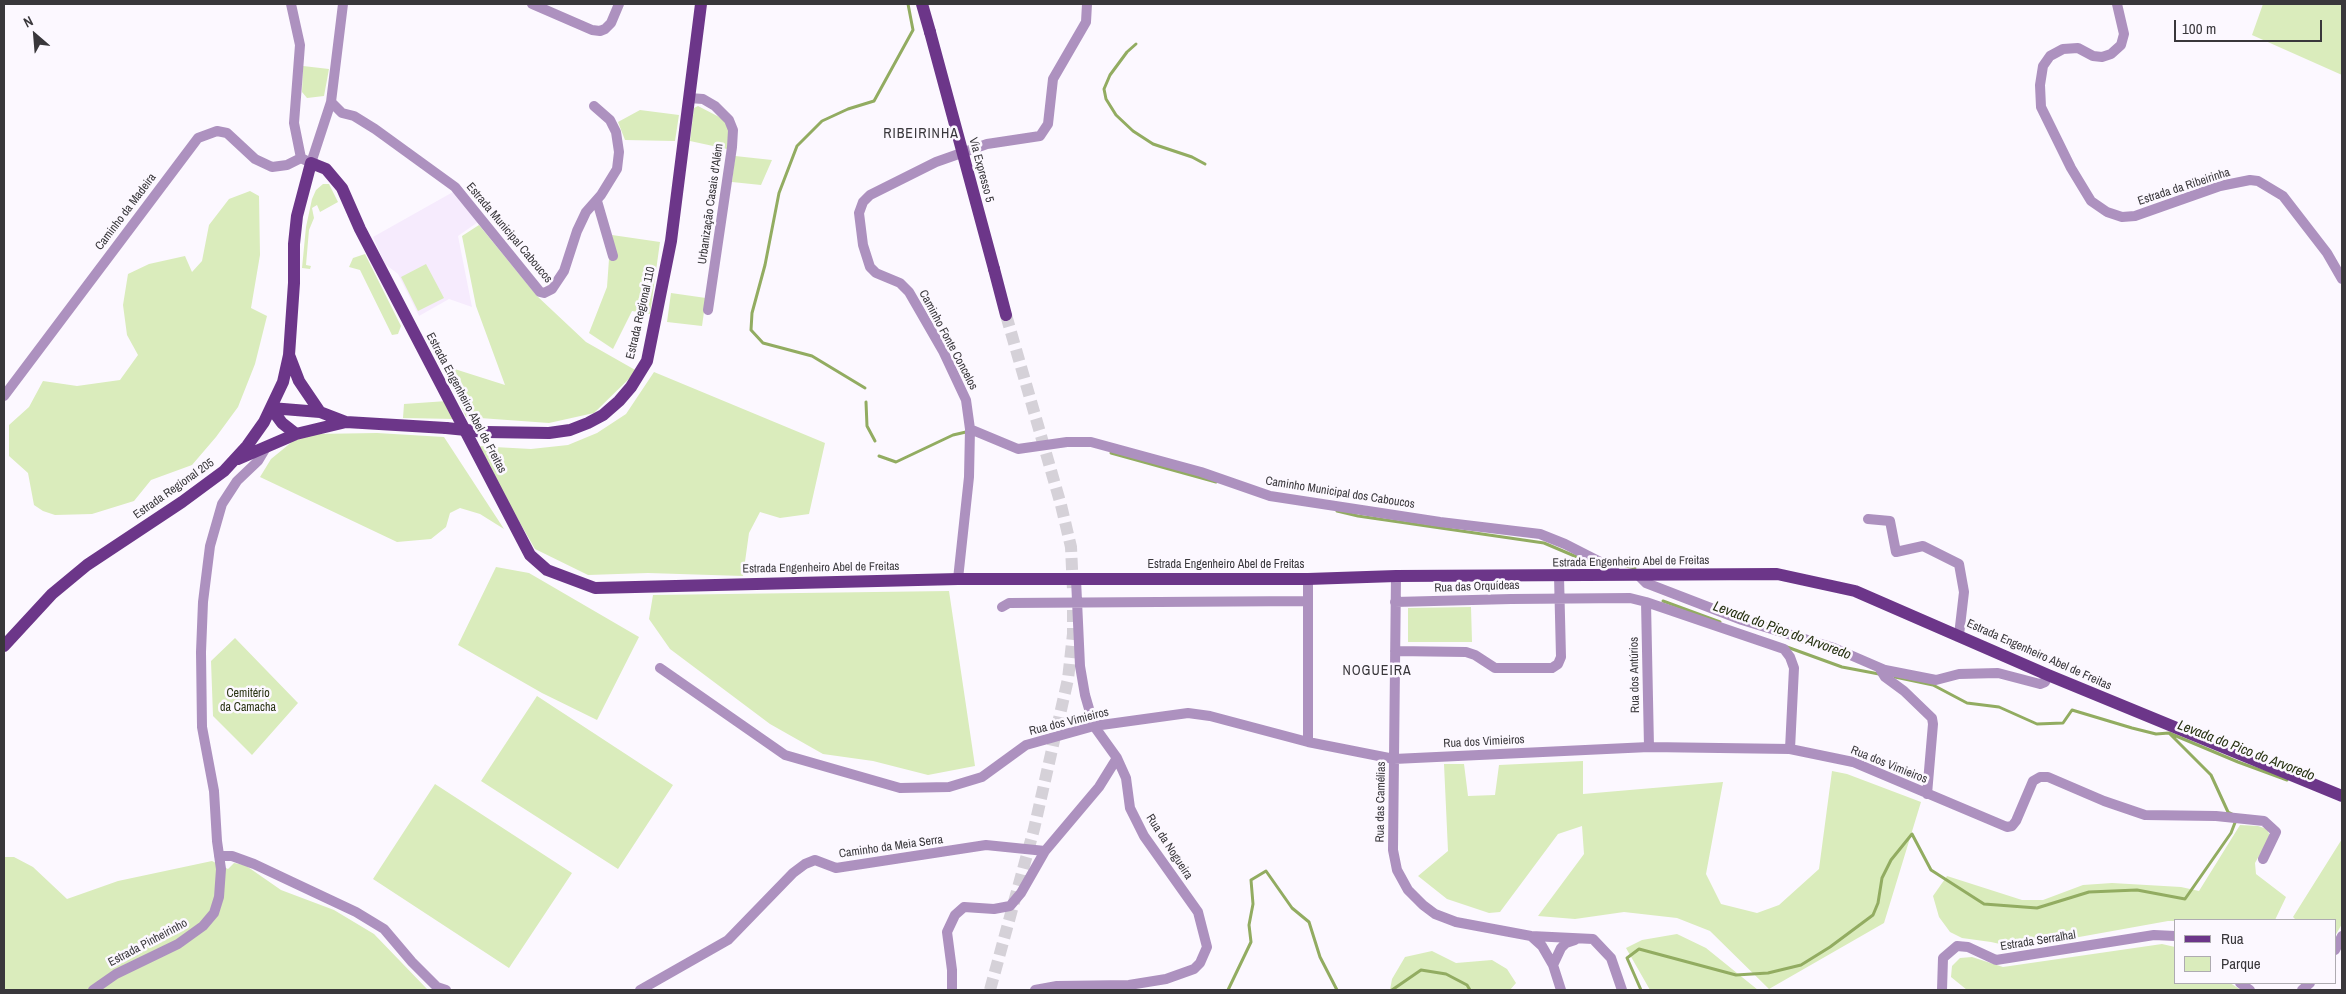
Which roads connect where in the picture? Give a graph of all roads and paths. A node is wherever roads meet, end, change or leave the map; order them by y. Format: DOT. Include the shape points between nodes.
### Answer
graph roads {
  1 [pos="291,4"];
  2 [pos="343,4"];
  3 [pos="532,4"];
  4 [pos="619,4"];
  5 [pos="701,4"];
  6 [pos="922,4"];
  7 [pos="1087,4"];
  8 [pos="2117,4"];
  9 [pos="689,98"];
  10 [pos="331,102"];
  11 [pos="594,106"];
  12 [pos="306,160"];
  13 [pos="597,201"];
  14 [pos="613,256"];
  15 [pos="2342,278"];
  16 [pos="708,310"];
  17 [pos="1006,315"];
  18 [pos="289,355"];
  19 [pos="4,396"];
  20 [pos="271,408"];
  21 [pos="320,412"];
  22 [pos="346,422"];
  23 [pos="970,429"];
  24 [pos="301,432"];
  25 [pos="267,446"];
  26 [pos="236,460"];
  27 [pos="1868,519"];
  28 [pos="1615,575"];
  29 [pos="1638,575"];
  30 [pos="1396,576"];
  31 [pos="1559,576"];
  32 [pos="958,579"];
  33 [pos="1076,579"];
  34 [pos="1308,579"];
  35 [pos="1559,598"];
  36 [pos="1308,600"];
  37 [pos="1395,602"];
  38 [pos="1646,602"];
  39 [pos="1077,603"];
  40 [pos="1002,607"];
  41 [pos="1959,635"];
  42 [pos="4,646"];
  43 [pos="1395,651"];
  44 [pos="660,668"];
  45 [pos="1882,673"];
  46 [pos="2048,675"];
  47 [pos="1094,726"];
  48 [pos="1308,742"];
  49 [pos="1649,747"];
  50 [pos="1790,749"];
  51 [pos="1117,758"];
  52 [pos="1394,760"];
  53 [pos="1927,794"];
  54 [pos="2342,796"];
  55 [pos="1045,851"];
  56 [pos="220,856"];
  57 [pos="2263,859"];
  58 [pos="1531,936"];
  59 [pos="2174,936"];
  60 [pos="2342,936"];
  61 [pos="1578,939"];
  62 [pos="2336,948"];
  63 [pos="1553,965"];
  64 [pos="93,990"];
  65 [pos="446,990"];
  66 [pos="640,990"];
  67 [pos="952,990"];
  68 [pos="1035,990"];
  69 [pos="1560,990"];
  70 [pos="1622,990"];
  71 [pos="1942,990"];
  1 -- 12 [label="street" via="300,45 294,123"];
  2 -- 10 [label="street"];
  3 -- 4 [label="street" via="600,31 611,24"];
  5 -- 9 [label="main road, Estrada Regional 110"];
  6 -- 17 [label="main road, Via Expresso 5, bridge"];
  7 -- 23 [label="street, Caminho Fonte Concelos" via="1086,22 1053,79 1048,124 1040,136 988,144 936,162 870,196 863,202 859,213 870,267 900,283 909,292 943,351 966,400"];
  8 -- 15 [label="street, Estrada da Ribeirinha" via="2124,34 2116,50 2102,57 2092,56 2078,48 2063,49 2050,56 2043,66 2040,85 2041,107 2091,201 2106,212 2122,217 2135,216 2220,186 2258,181 2283,196"];
  9 -- 16 [label="street, Urbanização Casais d'Além" via="703,99 715,106 729,120 733,130"];
  9 -- 22 [label="main road, Estrada Regional 110, bridge" via="671,241 647,361 631,387 604,415 570,430 525,434"];
  10 -- 12 [label="street"];
  10 -- 13 [label="street, Estrada Municipal Caboucos" via="342,113 354,116 375,129 455,187 540,292 552,289 564,271 577,231 586,212"];
  11 -- 13 [label="street" via="610,120 616,132 619,152 617,169"];
  12 -- 18 [label="main road, Estrada Regional 205" via="294,244"];
  12 -- 19 [label="street, Caminho da Madeira" via="272,167 255,159 228,133 217,131 198,138"];
  12 -- 32 [label="main road, Estrada Engenheiro Abel de Freitas" via="326,170 342,188 360,229 530,555 547,570 595,588"];
  13 -- 14 [label="street"];
  18 -- 20 [label="main road, Estrada Regional 205" via="284,382"];
  18 -- 21 [label="main road" via="299,381"];
  20 -- 21 [label="main road, Estrada Regional 110"];
  20 -- 24 [label="main road" via="282,423"];
  20 -- 26 [label="main road, Estrada Regional 205"];
  21 -- 22 [label="main road, Estrada Regional 110"];
  21 -- 24 [label="main road"];
  22 -- 24 [label="main road, Estrada Regional 110"];
  23 -- 28 [label="street, Caminho Municipal dos Caboucos" via="1018,449 1091,442 1201,472 1270,496 1540,534 1614,569"];
  23 -- 32 [label="street, Caminho Fonte Concelos" via="969,477"];
  24 -- 25 [label="main road, Estrada Regional 110"];
  25 -- 26 [label="main road, Estrada Regional 110"];
  25 -- 56 [label="street, Estrada Pinheirinho" via="222,504 210,546 203,602 202,727 214,791 216,841"];
  26 -- 42 [label="main road, Estrada Regional 205" via="182,502 87,565 52,594"];
  27 -- 41 [label="street" via="1890,521 1896,552 1923,546 1959,564 1964,592"];
  28 -- 29 [label="main road, Estrada Engenheiro Abel de Freitas"];
  28 -- 31 [label="main road, Estrada Engenheiro Abel de Freitas"];
  29 -- 41 [label="main road, Estrada Engenheiro Abel de Freitas" via="1777,574 1856,591"];
  29 -- 45 [label="street" via="1646,583 1742,620 1834,648"];
  30 -- 31 [label="main road, Estrada Engenheiro Abel de Freitas"];
  30 -- 34 [label="main road, Estrada Engenheiro Abel de Freitas"];
  30 -- 37 [label="street, Rua das Camélias"];
  31 -- 35 [label="street"];
  32 -- 33 [label="main road, Estrada Engenheiro Abel de Freitas"];
  33 -- 34 [label="main road, Estrada Engenheiro Abel de Freitas"];
  33 -- 39 [label="street, Rua da Nogueira"];
  34 -- 36 [label="street"];
  35 -- 37 [label="street, Rua das Orquídeas"];
  35 -- 38 [label="street, Rua das Orquídeas" via="1630,598"];
  35 -- 43 [label="street" via="1560,657 1552,668 1494,668 1466,652"];
  36 -- 39 [label="street"];
  36 -- 48 [label="street"];
  37 -- 43 [label="street, Rua das Camélias"];
  38 -- 49 [label="street, Rua dos Antúrios"];
  38 -- 50 [label="street, Rua das Orquídeas" via="1784,650 1794,668"];
  39 -- 40 [label="street" via="1009,603"];
  39 -- 47 [label="street, Rua da Nogueira" via="1080,666"];
  41 -- 46 [label="main road, Estrada Engenheiro Abel de Freitas"];
  43 -- 52 [label="street, Rua das Camélias"];
  44 -- 47 [label="street, Rua dos Vimieiros" via="785,755 900,788 950,787 982,777 1026,745"];
  45 -- 46 [label="street" via="1936,680 1959,674 1998,673 2040,684"];
  45 -- 53 [label="street" via="1932,718"];
  46 -- 54 [label="main road, Estrada Engenheiro Abel de Freitas"];
  47 -- 48 [label="street, Rua dos Vimieiros" via="1188,713"];
  47 -- 51 [label="street, Rua da Nogueira"];
  48 -- 52 [label="street, Rua dos Vimieiros"];
  49 -- 50 [label="street, Rua dos Vimieiros"];
  49 -- 52 [label="street, Rua dos Vimieiros"];
  50 -- 53 [label="street, Rua dos Vimieiros" via="1853,762"];
  51 -- 55 [label="street" via="1099,788"];
  51 -- 68 [label="street, Rua da Nogueira" via="1126,778 1130,808 1144,836 1198,912 1207,941 1205,954 1194,969 1166,979 1129,985 1057,986"];
  52 -- 58 [label="street, Rua das Camélias" via="1393,850 1397,870 1408,890 1435,914 1456,922"];
  53 -- 57 [label="street, Rua dos Vimieiros" via="2006,827 2016,821 2033,781 2040,777 2048,778 2144,815 2216,816 2264,821 2276,832"];
  55 -- 66 [label="street, Caminho da Meia Serra" via="986,846 836,868 814,860 793,873 728,940"];
  55 -- 67 [label="street" via="1010,906 994,909 964,907 955,915 947,932"];
  56 -- 64 [label="street, Estrada Pinheirinho" via="219,898 204,926 178,944 116,974"];
  56 -- 65 [label="street" via="232,856 254,864 356,912 384,929 437,987"];
  58 -- 61 [label="street, Rua das Camélias"];
  58 -- 63 [label="street" via="1542,946"];
  59 -- 71 [label="street, Estrada Serralhal" via="2154,935 1996,960 1968,946 1957,946 1943,958"];
  60 -- 62 [label="street"];
  61 -- 63 [label="street" via="1561,948"];
  61 -- 70 [label="street, Rua das Camélias" via="1593,939 1599,944 1611,958"];
  63 -- 69 [label="street"];
}
